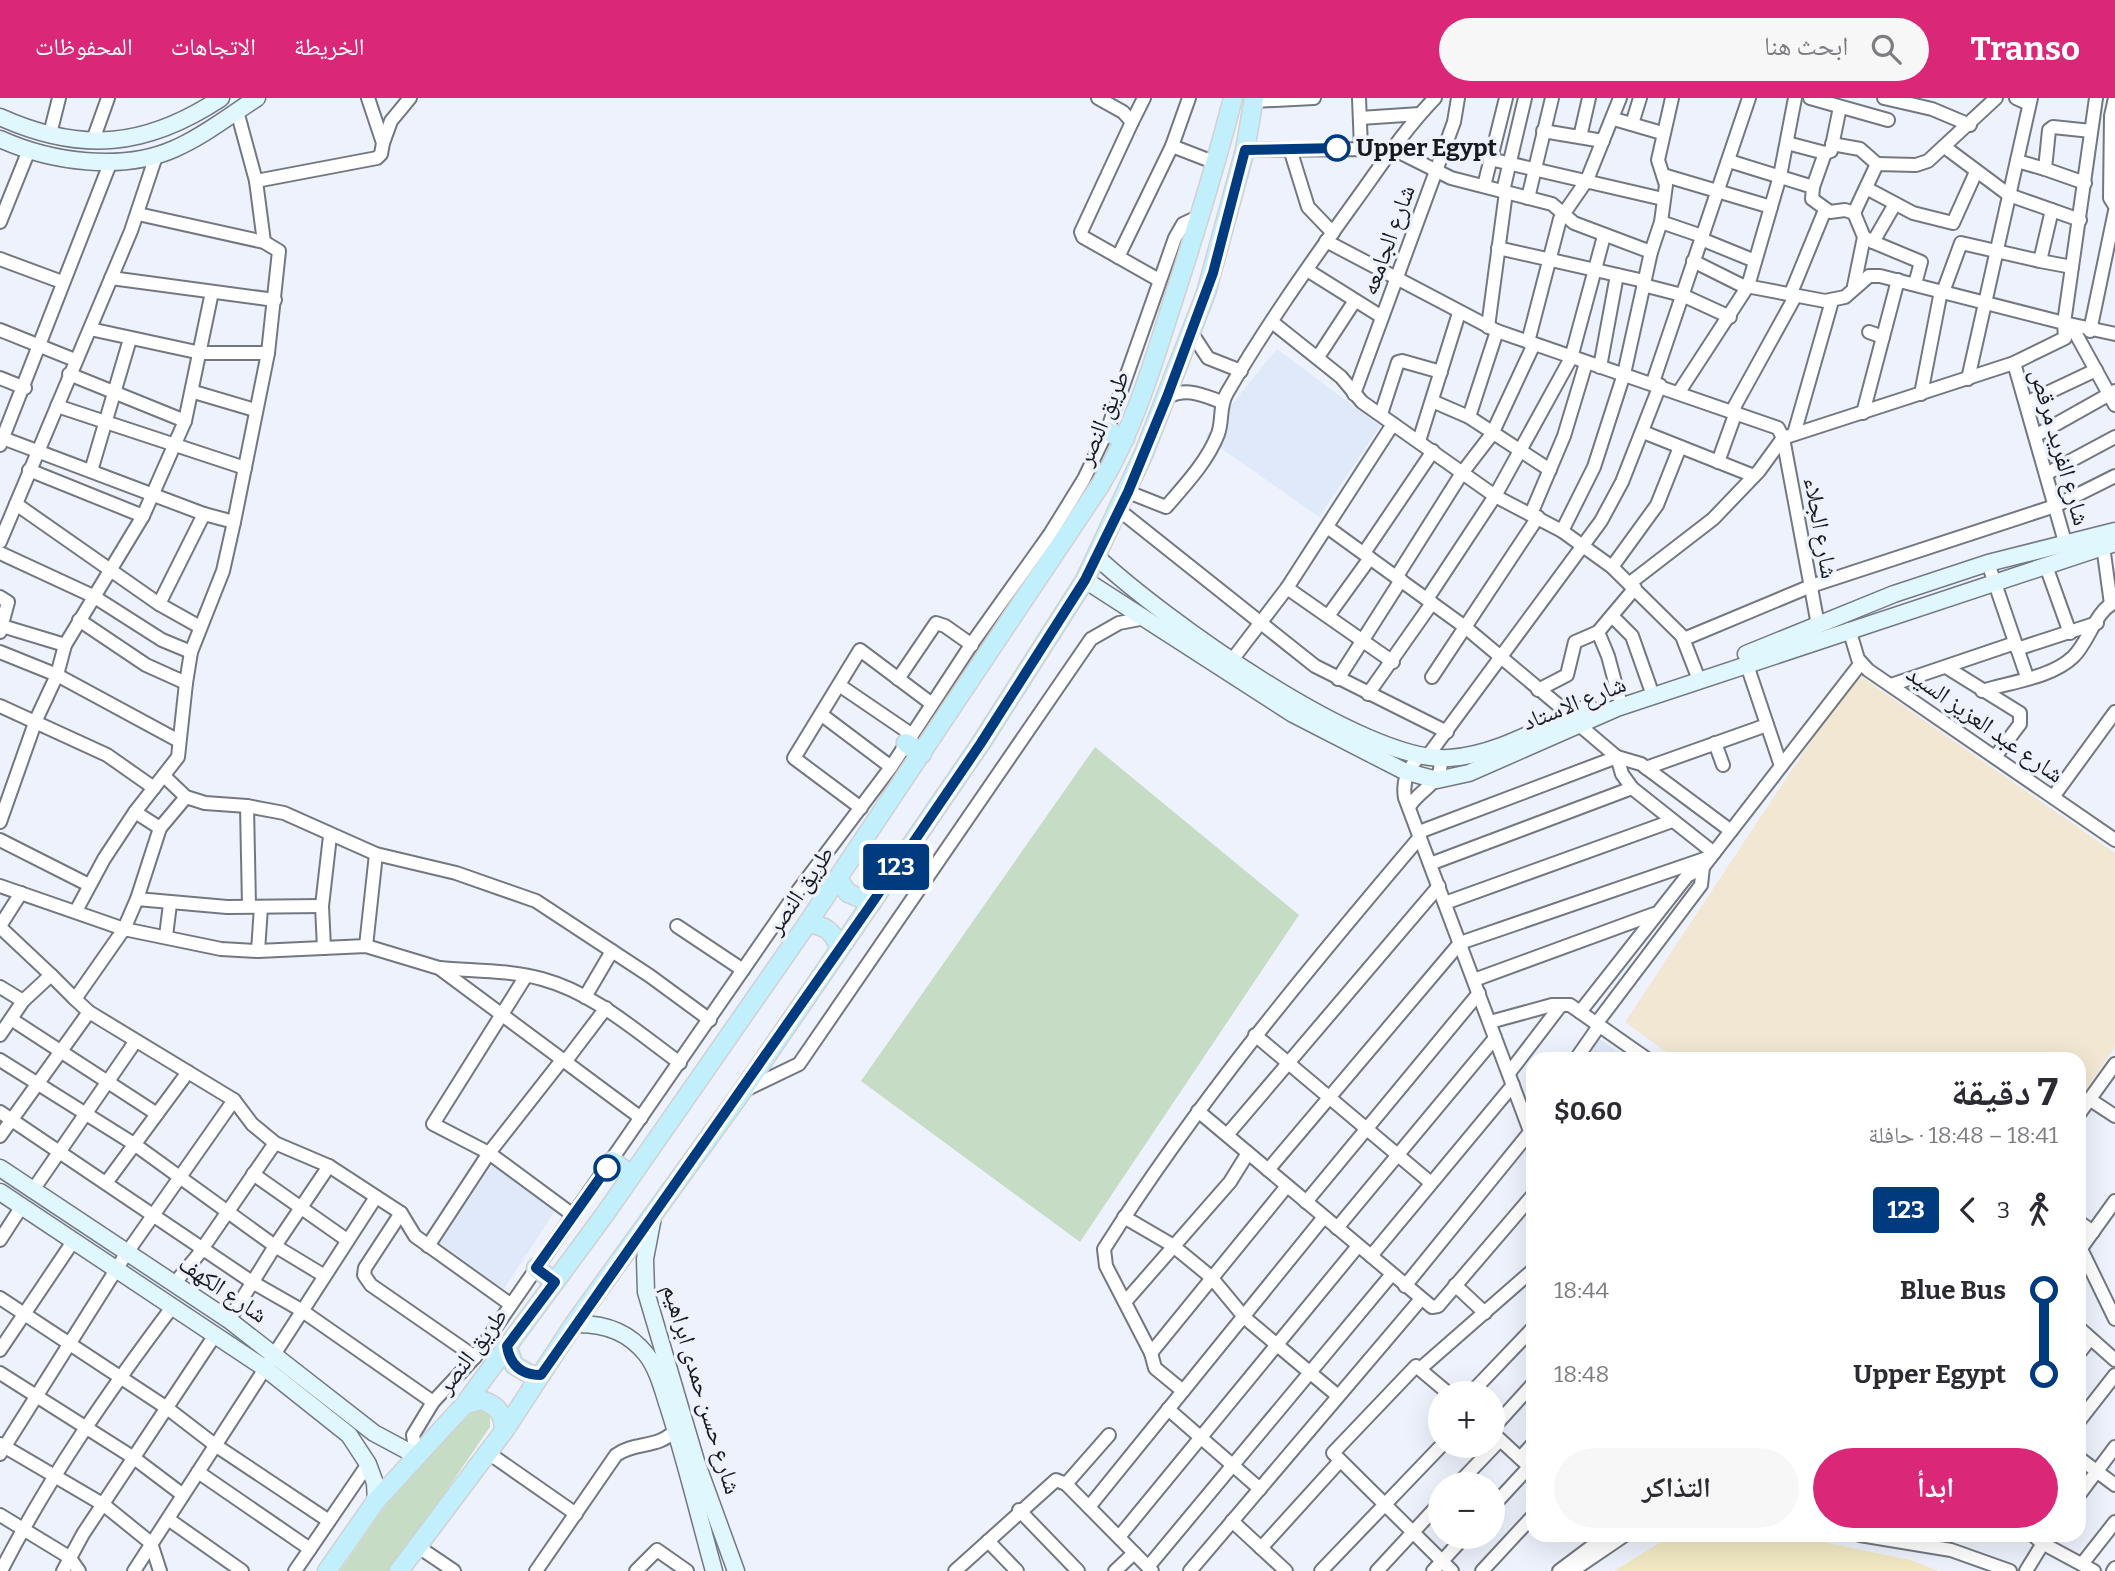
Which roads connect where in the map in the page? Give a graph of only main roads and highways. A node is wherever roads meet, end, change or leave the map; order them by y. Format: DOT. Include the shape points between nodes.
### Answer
graph roads {
  1 [pos="221,98"];
  2 [pos="257,98"];
  3 [pos="1233,98"];
  4 [pos="1254,99"];
  5 [pos="0,117"];
  6 [pos="0,139"];
  7 [pos="1185,265"];
  8 [pos="1213,273"];
  9 [pos="1173,302"];
  10 [pos="1198,314"];
  11 [pos="1107,431"];
  12 [pos="1125,439"];
  13 [pos="2115,531"];
  14 [pos="2109,544"];
  15 [pos="1098,558"];
  16 [pos="1085,580"];
  17 [pos="1574,720"];
  18 [pos="909,739"];
  19 [pos="922,754"];
  20 [pos="838,879"];
  21 [pos="872,903"];
  22 [pos="807,924"];
  23 [pos="839,948"];
  24 [pos="612,1161"];
  25 [pos="0,1168"];
  26 [pos="632,1175"];
  27 [pos="0,1192"];
  28 [pos="653,1217"];
  29 [pos="536,1268"];
  30 [pos="555,1282"];
  31 [pos="574,1324"];
  32 [pos="507,1346"];
  33 [pos="541,1375"];
  34 [pos="464,1405"];
  35 [pos="504,1431"];
  36 [pos="416,1454"];
  37 [pos="691,1463"];
  38 [pos="376,1501"];
  39 [pos="327,1571"];
  40 [pos="399,1571"];
  41 [pos="714,1571"];
  42 [pos="736,1571"];
  1 -- 5 [label="main road" via="157,133 93,140 50,134"];
  2 -- 6 [label="main road" via="194,139 156,156 131,161 47,155"];
  3 -- 7 [label="main road, طريق النصر"];
  4 -- 8 [label="main road, طريق النصر"];
  7 -- 8 [label="main road" via="1194,277"];
  7 -- 9 [label="main road, طريق النصر"];
  8 -- 10 [label="main road, طريق النصر"];
  9 -- 10 [label="main road" via="1188,301"];
  9 -- 12 [label="main road, طريق النصر"];
  10 -- 15 [label="main road, طريق النصر"];
  11 -- 12 [label="main road"];
  12 -- 19 [label="main road, طريق النصر" via="1055,558"];
  13 -- 17 [label="main road, شارع الاستاد" via="1894,594 1696,672 1619,697"];
  14 -- 17 [label="main road, شارع الاستاد"];
  15 -- 16 [label="main road, طريق النصر"];
  15 -- 17 [label="main road, شارع الاستاد" via="1155,607 1232,660 1345,726 1429,757 1466,755"];
  16 -- 17 [label="main road, شارع الاستاد" via="1293,714 1408,772 1438,780 1469,773"];
  16 -- 21 [label="main road, طريق النصر"];
  18 -- 19 [label="main road"];
  19 -- 20 [label="main road, طريق النصر"];
  20 -- 21 [label="main road" via="855,898"];
  20 -- 22 [label="main road, طريق النصر"];
  21 -- 23 [label="main road, طريق النصر"];
  22 -- 23 [label="main road" via="832,932"];
  22 -- 26 [label="main road, طريق النصر"];
  23 -- 28 [label="main road, طريق النصر"];
  24 -- 26 [label="main road"];
  25 -- 36 [label="main road, شارع الكهف" via="277,1353 373,1433"];
  26 -- 30 [label="main road, طريق النصر"];
  27 -- 38 [label="main road, شارع الكهف" via="266,1369 349,1435 368,1464"];
  28 -- 31 [label="main road, طريق النصر"];
  28 -- 37 [label="main road, شارع حسن حمدى ابراهيم" via="645,1259 646,1292"];
  29 -- 30 [label="main road"];
  30 -- 32 [label="main road, طريق النصر"];
  31 -- 33 [label="main road, طريق النصر"];
  31 -- 37 [label="main road, شارع حسن حمدى ابراهيم" via="607,1326 635,1342 655,1369"];
  32 -- 33 [label="main road" via="514,1365"];
  32 -- 34 [label="main road, طريق النصر"];
  33 -- 35 [label="main road, طريق النصر"];
  34 -- 35 [label="main road" via="489,1402 501,1413"];
  34 -- 36 [label="main road, طريق النصر"];
  35 -- 40 [label="main road, طريق النصر"];
  36 -- 38 [label="main road, طريق النصر"];
  37 -- 41 [label="main road, شارع حسن حمدى ابراهيم"];
  37 -- 42 [label="main road, شارع حسن حمدى ابراهيم"];
  38 -- 39 [label="main road, طريق النصر"];
}
